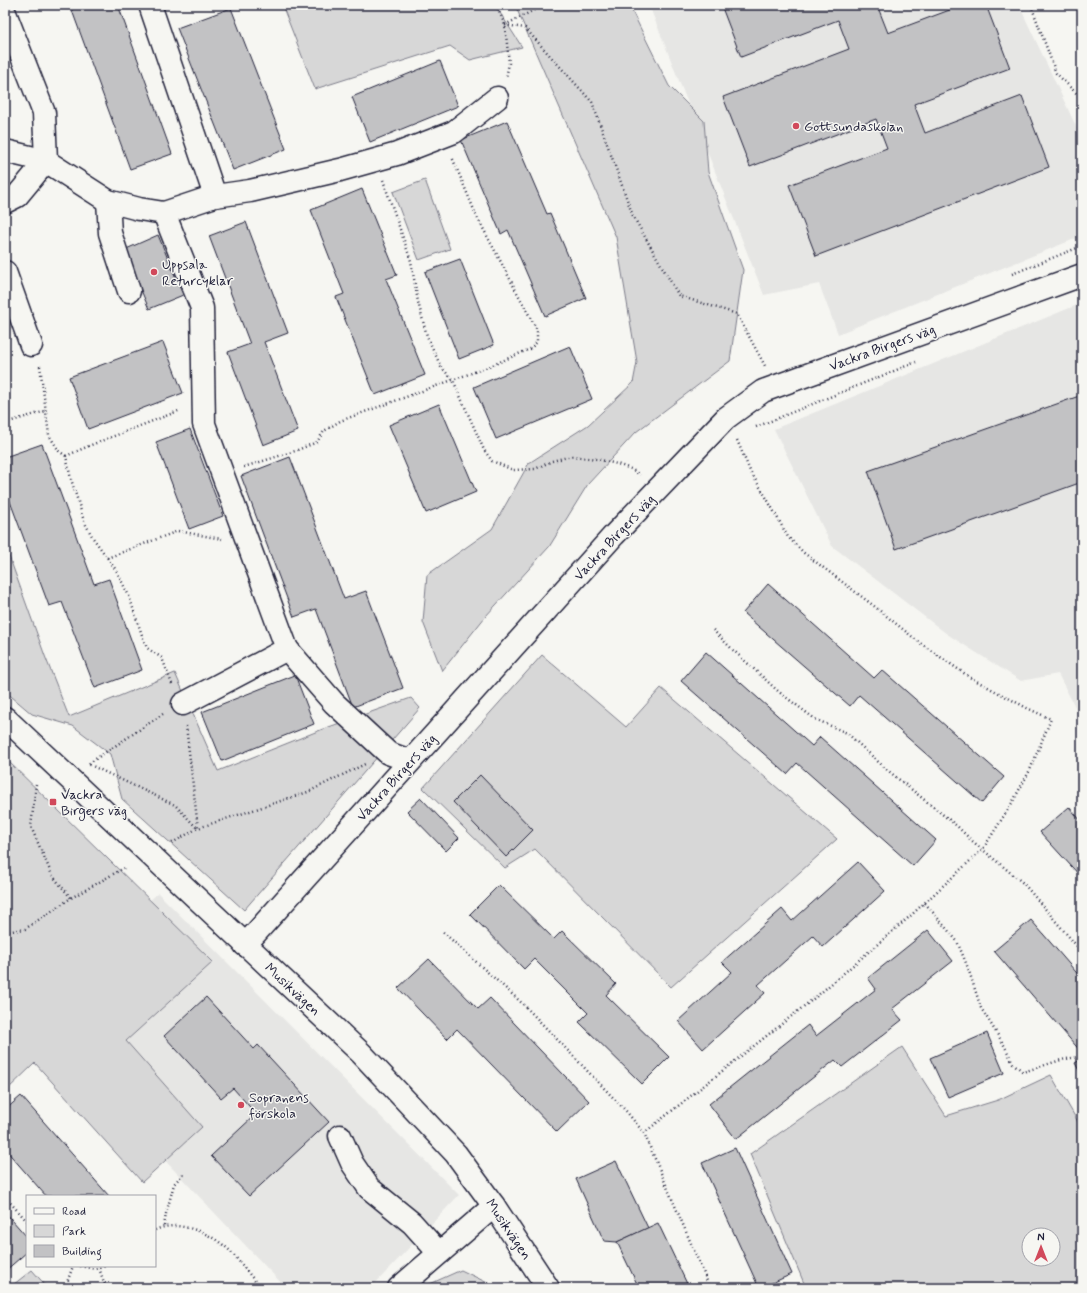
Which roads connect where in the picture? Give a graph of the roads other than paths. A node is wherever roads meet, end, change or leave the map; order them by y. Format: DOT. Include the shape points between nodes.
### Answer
graph roads {
  1 [pos="150,5"];
  2 [pos="5,13"];
  3 [pos="497,98"];
  4 [pos="5,151"];
  5 [pos="46,161"];
  6 [pos="215,196"];
  7 [pos="108,201"];
  8 [pos="5,202"];
  9 [pos="164,213"];
  10 [pos="5,272"];
  11 [pos="1082,275"];
  12 [pos="129,291"];
  13 [pos="31,345"];
  14 [pos="287,649"];
  15 [pos="184,704"];
  16 [pos="5,718"];
  17 [pos="410,761"];
  18 [pos="245,945"];
  19 [pos="340,1136"];
  20 [pos="494,1206"];
  21 [pos="439,1253"];
  22 [pos="398,1288"];
  23 [pos="548,1288"];
  1 -- 6 [label="street"];
  2 -- 5 [label="street" via="44,114"];
  3 -- 6 [label="street" via="454,132 397,154 250,191"];
  4 -- 5 [label="street"];
  5 -- 7 [label="street"];
  5 -- 8 [label="street" via="17,196"];
  6 -- 9 [label="street"];
  7 -- 9 [label="street"];
  7 -- 12 [label="street" via="110,233"];
  9 -- 14 [label="street" via="202,308 204,424"];
  10 -- 13 [label="street"];
  11 -- 17 [label="street, Vackra Birgers väg" via="762,390 726,418 614,535"];
  14 -- 15 [label="street"];
  14 -- 17 [label="street" via="334,702 388,753"];
  16 -- 18 [label="street, Musikvägen"];
  17 -- 18 [label="street, Vackra Birgers väg"];
  18 -- 20 [label="street, Musikvägen" via="361,1052 456,1154"];
  19 -- 21 [label="street" via="352,1163 369,1188 380,1190"];
  20 -- 21 [label="street"];
  20 -- 23 [label="street, Musikvägen"];
  21 -- 22 [label="street"];
}
